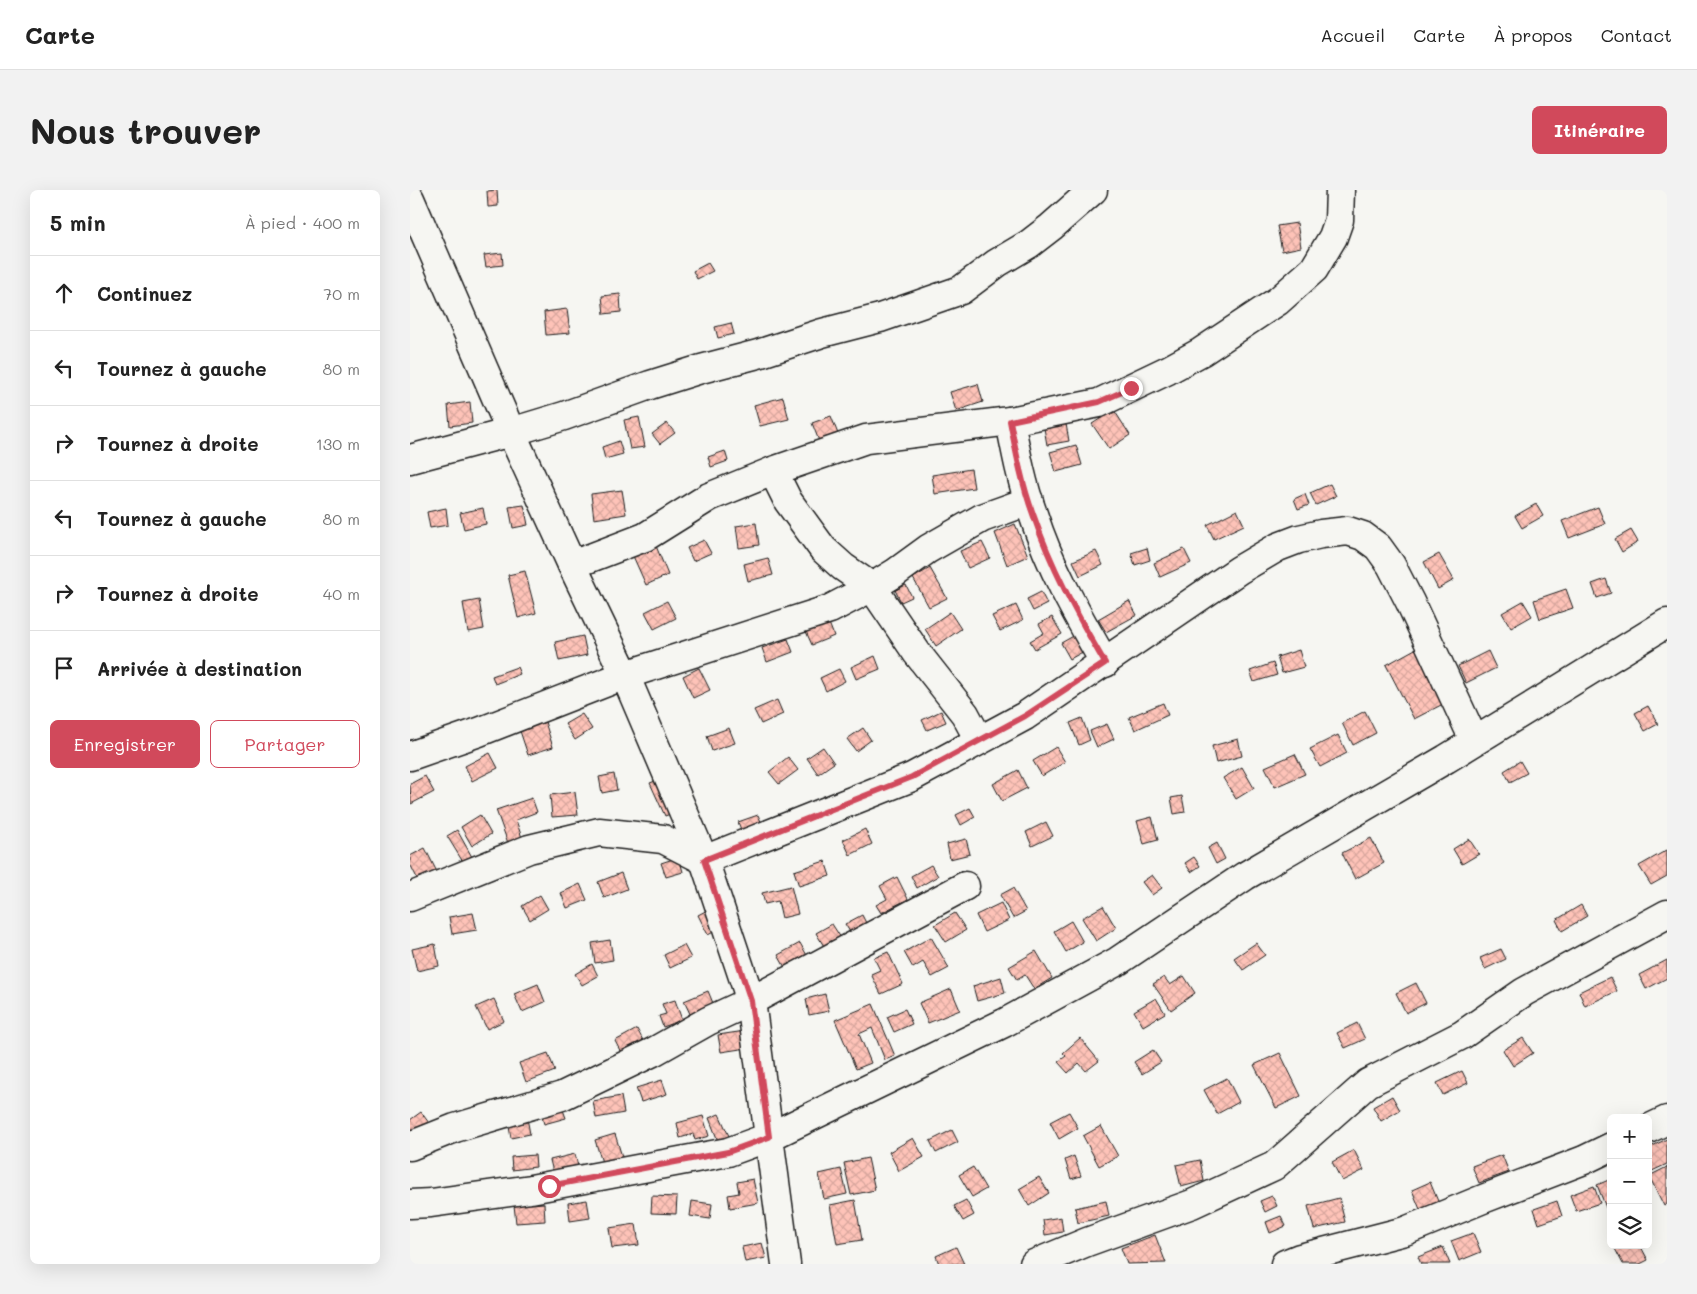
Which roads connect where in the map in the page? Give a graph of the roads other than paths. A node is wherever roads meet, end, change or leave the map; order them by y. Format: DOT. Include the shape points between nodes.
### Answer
graph roads {
  1 [pos="1093,190"];
  2 [pos="1340,190"];
  3 [pos="413,213"];
  4 [pos="1010,421"];
  5 [pos="511,432"];
  6 [pos="410,459"];
  7 [pos="773,471"];
  8 [pos="1029,501"];
  9 [pos="572,565"];
  10 [pos="872,587"];
  11 [pos="1667,623"];
  12 [pos="1105,663"];
  13 [pos="626,675"];
  14 [pos="979,740"];
  15 [pos="1474,740"];
  16 [pos="410,756"];
  17 [pos="704,860"];
  18 [pos="965,886"];
  19 [pos="410,897"];
  20 [pos="1667,914"];
  21 [pos="751,1001"];
  22 [pos="1667,1120"];
  23 [pos="1652,1127"];
  24 [pos="769,1137"];
  25 [pos="410,1146"];
  26 [pos="1607,1149"];
  27 [pos="410,1204"];
  28 [pos="786,1264"];
  29 [pos="1034,1264"];
  30 [pos="1285,1264"];
  1 -- 5 [label="street" via="1036,238 961,290 880,318 650,384"];
  2 -- 4 [label="street" via="1339,220 1328,245 1314,269 1278,300 1201,352 1099,402"];
  3 -- 5 [label="street"];
  4 -- 7 [label="street" via="866,439"];
  4 -- 8 [label="street"];
  5 -- 6 [label="street"];
  5 -- 9 [label="street"];
  7 -- 9 [label="street" via="709,497 645,537"];
  7 -- 10 [label="street" via="788,502 824,549"];
  8 -- 10 [label="street" via="982,518"];
  8 -- 12 [label="street" via="1054,569"];
  9 -- 13 [label="street"];
  10 -- 13 [label="street" via="830,609"];
  10 -- 14 [label="street" via="964,714"];
  11 -- 15 [label="street"];
  12 -- 14 [label="street" via="1025,716"];
  12 -- 15 [label="street" via="1239,570 1278,547 1306,537 1348,531 1363,536 1378,547 1390,565"];
  13 -- 16 [label="street"];
  13 -- 17 [label="street"];
  14 -- 17 [label="street" via="912,777"];
  15 -- 24 [label="street" via="1245,876 1118,961 1004,1023"];
  17 -- 19 [label="street" via="663,839 599,832 529,848"];
  17 -- 21 [label="street"];
  18 -- 21 [label="street"];
  20 -- 29 [label="street" via="1524,992 1462,1035 1368,1083 1274,1166 1192,1204"];
  21 -- 24 [label="street"];
  21 -- 25 [label="street" via="562,1096 455,1128"];
  22 -- 23 [label="street"];
  24 -- 27 [label="street" via="728,1152 531,1189"];
  24 -- 28 [label="street"];
  26 -- 30 [label="street" via="1405,1232"];
}
